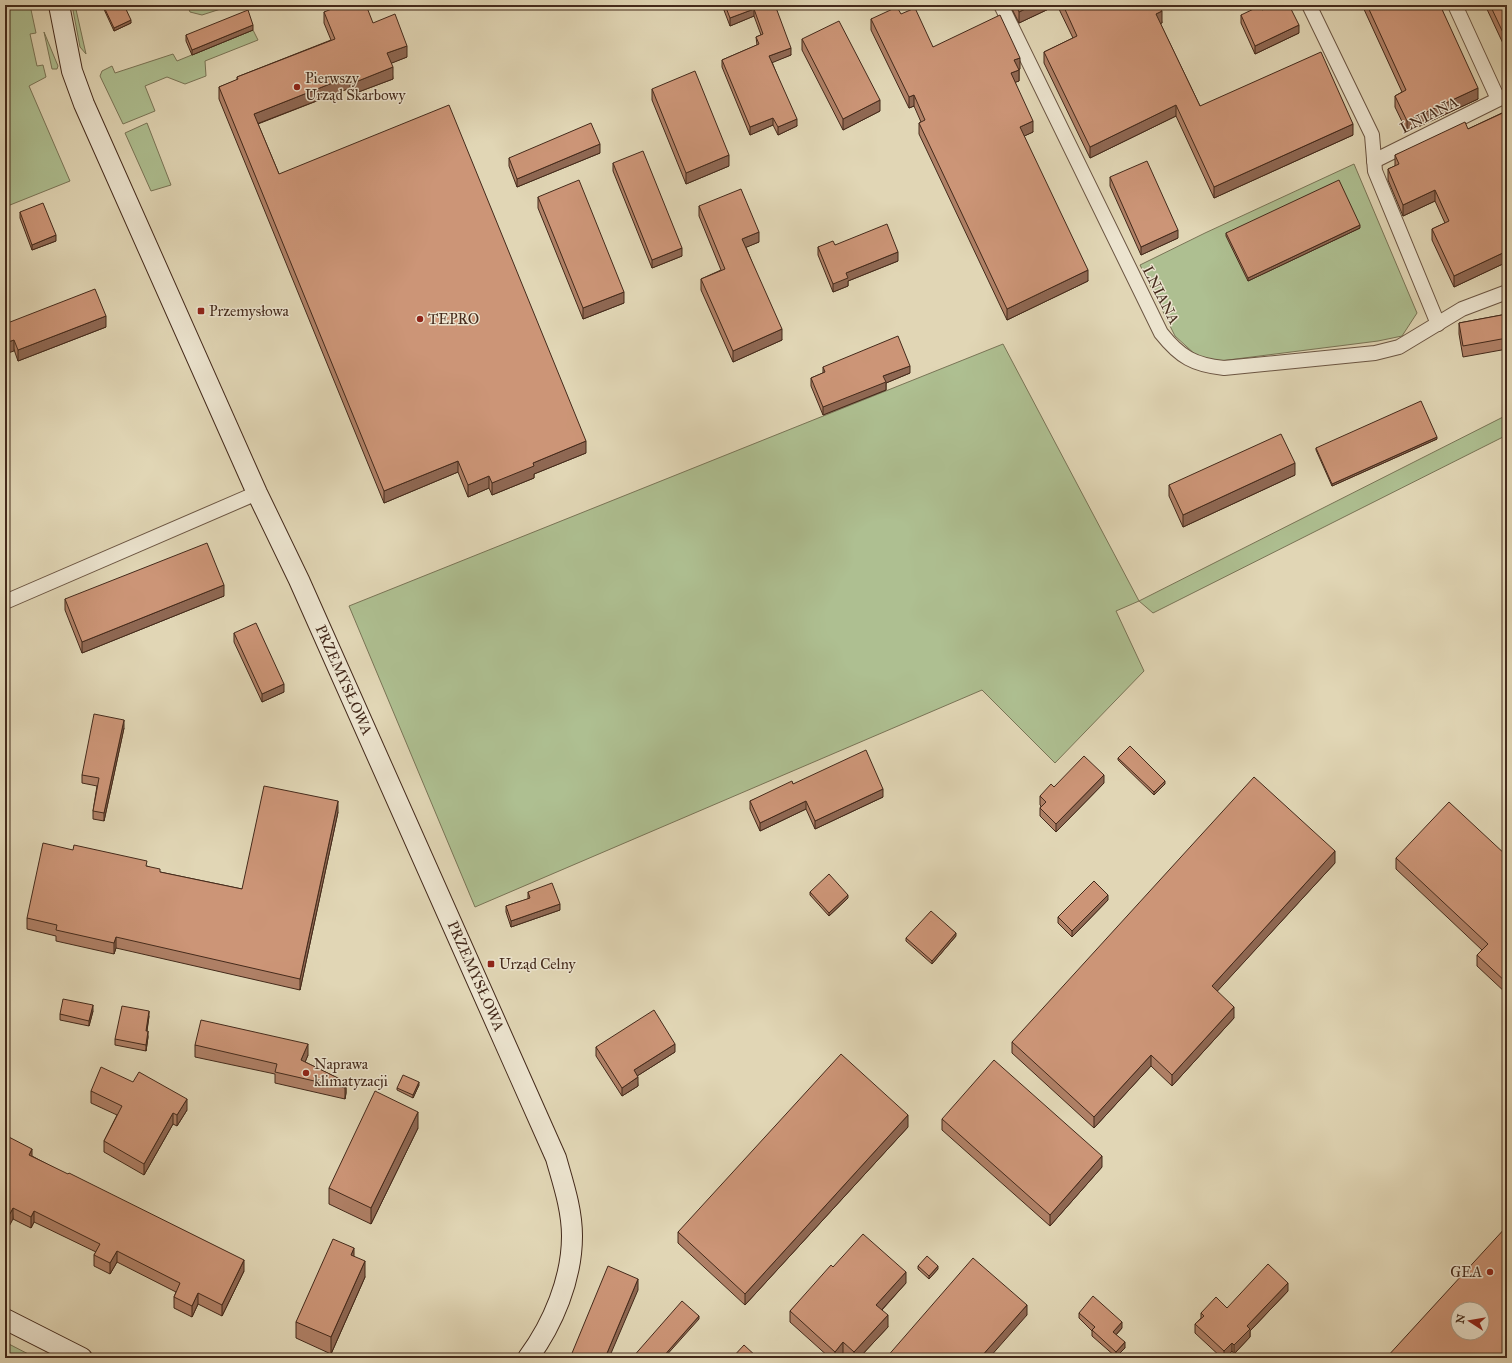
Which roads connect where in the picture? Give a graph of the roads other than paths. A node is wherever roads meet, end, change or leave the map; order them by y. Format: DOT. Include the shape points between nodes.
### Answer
graph roads {
  1 [pos="59,5"];
  2 [pos="1001,5"];
  3 [pos="1309,5"];
  4 [pos="1454,5"];
  5 [pos="1502,97"];
  6 [pos="1374,161"];
  7 [pos="1507,292"];
  8 [pos="1438,324"];
  9 [pos="257,493"];
  10 [pos="5,602"];
  11 [pos="5,1319"];
  12 [pos="82,1358"];
  13 [pos="528,1358"];
  1 -- 9 [label="street, PRZEMYSŁOWA" via="72,71 84,104"];
  2 -- 8 [label="street, LNIANA" via="1161,333 1171,346 1190,360 1205,366 1224,368 1375,353 1399,347"];
  3 -- 6 [label="street" via="1372,135"];
  4 -- 5 [label="street, LNIANA"];
  5 -- 6 [label="street, LNIANA"];
  6 -- 8 [label="street" via="1376,172"];
  7 -- 8 [label="street, LNIANA" via="1462,309"];
  9 -- 10 [label="street"];
  9 -- 13 [label="street, PRZEMYSŁOWA" via="302,587 556,1158 568,1198 572,1236 569,1259 557,1307"];
  11 -- 12 [label="street"];
}
